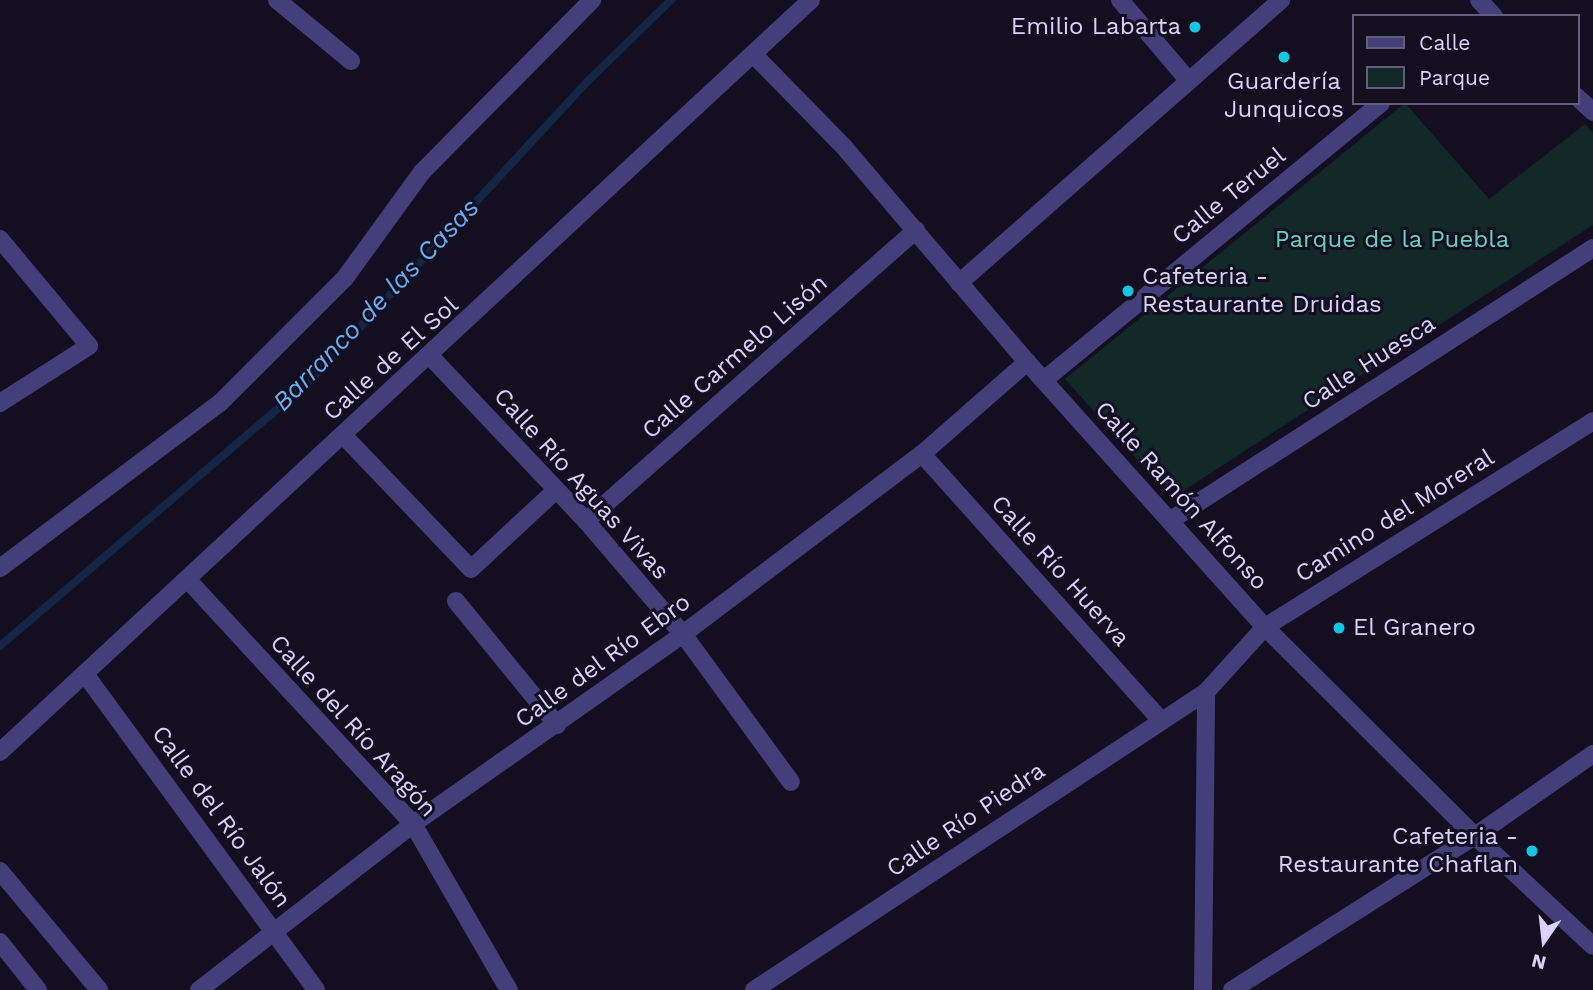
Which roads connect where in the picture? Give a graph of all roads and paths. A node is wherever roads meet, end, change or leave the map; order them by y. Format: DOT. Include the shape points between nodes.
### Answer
graph roads {
  1 [pos="277,0"];
  2 [pos="592,0"];
  3 [pos="811,0"];
  4 [pos="1120,0"];
  5 [pos="1281,0"];
  6 [pos="755,56"];
  7 [pos="351,61"];
  8 [pos="1188,80"];
  9 [pos="1579,99"];
  10 [pos="1379,105"];
  11 [pos="1593,112"];
  12 [pos="916,230"];
  13 [pos="0,239"];
  14 [pos="1593,248"];
  15 [pos="959,284"];
  16 [pos="431,357"];
  17 [pos="1027,362"];
  18 [pos="1044,380"];
  19 [pos="0,403"];
  20 [pos="1593,421"];
  21 [pos="342,435"];
  22 [pos="922,454"];
  23 [pos="556,490"];
  24 [pos="586,520"];
  25 [pos="1171,520"];
  26 [pos="0,568"];
  27 [pos="187,579"];
  28 [pos="456,601"];
  29 [pos="1265,627"];
  30 [pos="683,634"];
  31 [pos="85,674"];
  32 [pos="1206,692"];
  33 [pos="1161,720"];
  34 [pos="557,725"];
  35 [pos="0,752"];
  36 [pos="1593,754"];
  37 [pos="791,782"];
  38 [pos="413,824"];
  39 [pos="1475,836"];
  40 [pos="0,871"];
  41 [pos="275,932"];
  42 [pos="0,942"];
  43 [pos="1593,946"];
  44 [pos="38,990"];
  45 [pos="99,990"];
  46 [pos="200,990"];
  47 [pos="316,990"];
  48 [pos="509,990"];
  49 [pos="754,990"];
  50 [pos="1203,990"];
  51 [pos="1232,990"];
  1 -- 7 [label="street"];
  2 -- 26 [label="street" via="422,172 345,278 220,403"];
  3 -- 6 [label="street, Calle de El Sol"];
  4 -- 8 [label="street"];
  5 -- 8 [label="street"];
  6 -- 12 [label="street, Calle Ramón Alfonso"];
  6 -- 16 [label="street, Calle de El Sol"];
  8 -- 15 [label="street"];
  9 -- 11 [label="street"];
  10 -- 18 [label="street, Calle Teruel"];
  12 -- 15 [label="street, Calle Ramón Alfonso"];
  12 -- 24 [label="street, Calle Carmelo Lisón"];
  13 -- 19 [label="street" via="89,346"];
  14 -- 25 [label="street, Calle Huesca"];
  15 -- 17 [label="street, Calle Ramón Alfonso"];
  16 -- 21 [label="street, Calle de El Sol"];
  16 -- 23 [label="street, Calle Río Aguas Vivas"];
  17 -- 18 [label="street, Calle Ramón Alfonso"];
  17 -- 22 [label="street, Calle del Río Ebro"];
  18 -- 25 [label="street, Calle Ramón Alfonso"];
  20 -- 29 [label="street, Camino del Moreral"];
  21 -- 23 [label="street" via="471,569"];
  21 -- 27 [label="street, Calle de El Sol"];
  22 -- 30 [label="street, Calle del Río Ebro"];
  22 -- 33 [label="street, Calle Río Huerva"];
  23 -- 24 [label="street, Calle Río Aguas Vivas"];
  24 -- 30 [label="street, Calle Río Aguas Vivas"];
  25 -- 29 [label="street, Calle Ramón Alfonso"];
  27 -- 31 [label="street, Calle de El Sol"];
  27 -- 38 [label="street, Calle del Río Aragón"];
  28 -- 34 [label="street"];
  29 -- 32 [label="street, Camino del Moreral"];
  29 -- 39 [label="street, Calle Ramón Alfonso"];
  30 -- 34 [label="street, Calle del Río Ebro"];
  30 -- 37 [label="street, Calle Río Aguas Vivas"];
  31 -- 35 [label="street, Calle de El Sol"];
  31 -- 41 [label="street, Calle del Río Jalón"];
  32 -- 33 [label="street, Calle Río Piedra"];
  32 -- 50 [label="street"];
  33 -- 49 [label="street, Calle Río Piedra"];
  34 -- 38 [label="street, Calle del Río Ebro"];
  36 -- 39 [label="street"];
  38 -- 41 [label="street, Calle del Río Ebro"];
  38 -- 48 [label="street, Calle del Río Aragón"];
  39 -- 43 [label="street, Calle Ramón Alfonso"];
  39 -- 51 [label="street"];
  40 -- 45 [label="street"];
  41 -- 46 [label="street, Calle del Río Ebro"];
  41 -- 47 [label="street, Calle del Río Jalón"];
  42 -- 44 [label="street"];
}
